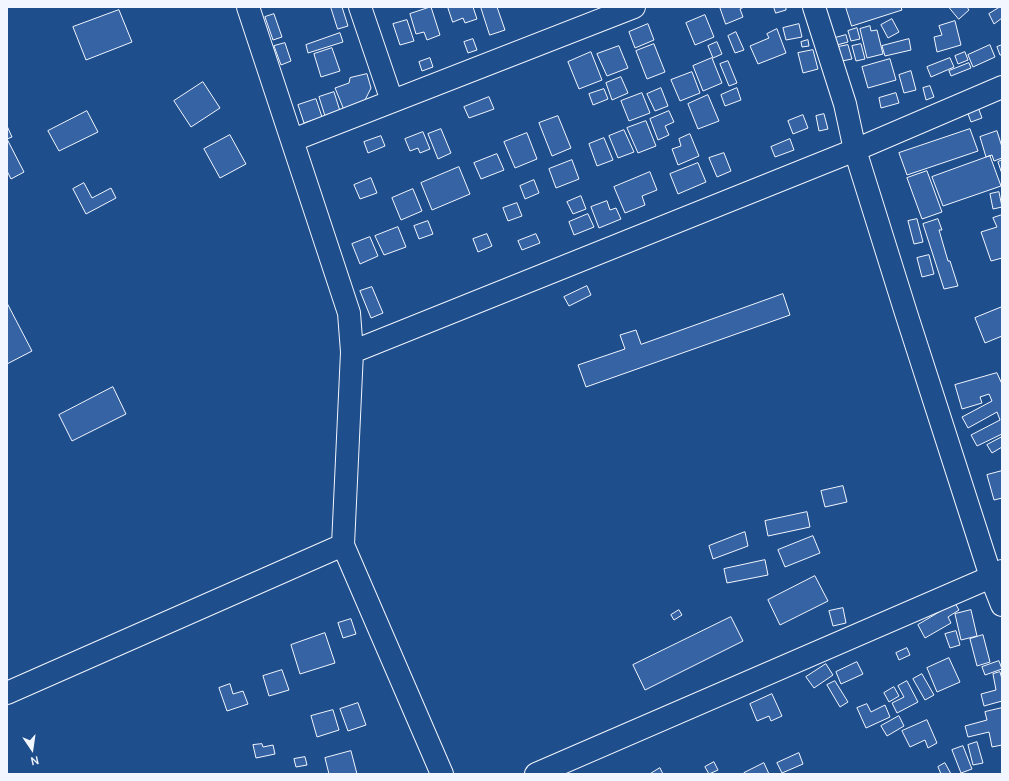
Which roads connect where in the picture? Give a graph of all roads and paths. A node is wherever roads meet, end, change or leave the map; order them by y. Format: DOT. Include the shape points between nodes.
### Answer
graph roads {
  1 [pos="248,7"];
  2 [pos="360,7"];
  3 [pos="634,7"];
  4 [pos="814,7"];
  5 [pos="598,13"];
  6 [pos="1002,87"];
  7 [pos="392,101"];
  8 [pos="293,140"];
  9 [pos="855,150"];
  10 [pos="352,352"];
  11 [pos="343,545"];
  12 [pos="997,574"];
  13 [pos="1002,605"];
  14 [pos="7,693"];
  15 [pos="442,774"];
  16 [pos="536,774"];
  1 -- 8 [label="street"];
  2 -- 7 [label="street"];
  3 -- 5 [label="street"];
  4 -- 9 [label="street" via="844,104"];
  5 -- 7 [label="street"];
  6 -- 9 [label="street"];
  7 -- 8 [label="street"];
  8 -- 10 [label="street" via="349,313"];
  9 -- 10 [label="street"];
  9 -- 12 [label="street" via="908,321"];
  10 -- 11 [label="street"];
  11 -- 14 [label="street"];
  11 -- 15 [label="street"];
  12 -- 13 [label="street"];
  12 -- 16 [label="street"];
}
